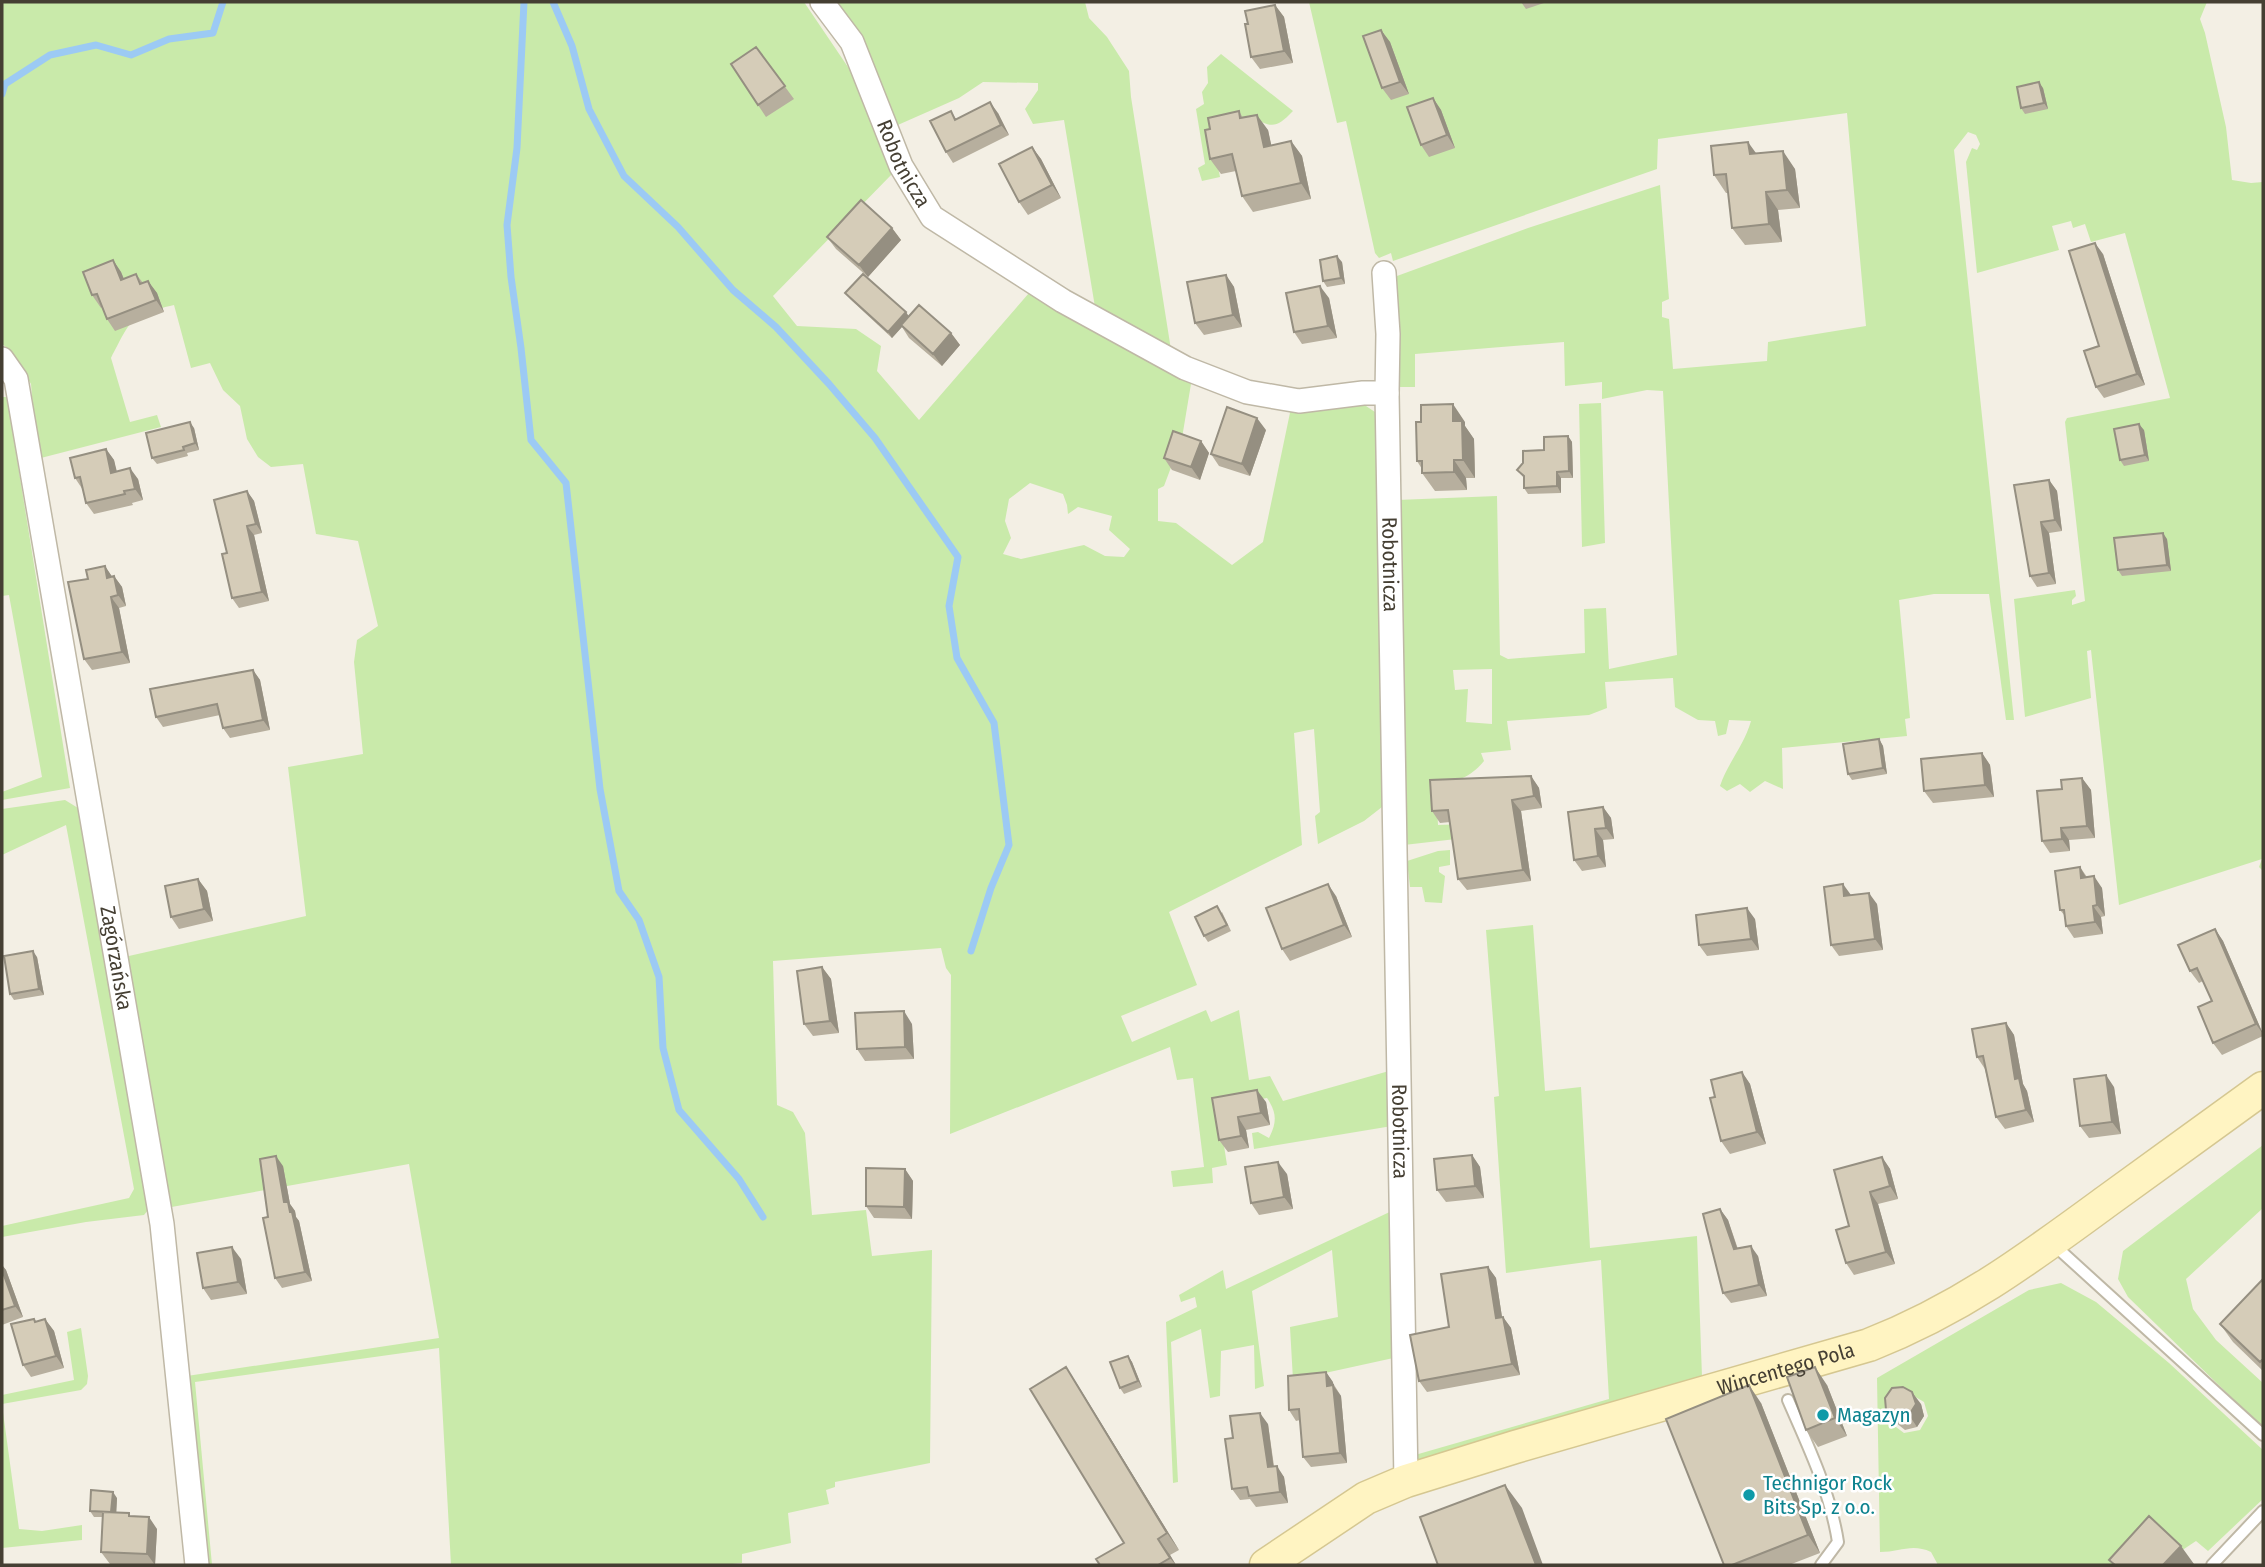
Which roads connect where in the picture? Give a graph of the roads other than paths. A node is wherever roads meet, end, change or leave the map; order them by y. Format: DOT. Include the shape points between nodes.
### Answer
graph roads {
  1 [pos="822,2"];
  2 [pos="1384,273"];
  3 [pos="2,359"];
  4 [pos="1387,393"];
  5 [pos="2263,1088"];
  6 [pos="2051,1242"];
  7 [pos="1788,1399"];
  8 [pos="2263,1435"];
  9 [pos="1406,1481"];
  10 [pos="2263,1511"];
  11 [pos="197,1565"];
  12 [pos="1266,1565"];
  13 [pos="1821,1565"];
  14 [pos="2212,1565"];
  1 -- 4 [label="street, Robotnicza" via="852,42 901,166 932,216 1063,301 1185,368 1247,392 1299,401"];
  2 -- 4 [label="street"];
  3 -- 11 [label="street, Zagórzańska" via="16,379 161,1218"];
  4 -- 9 [label="street, Robotnicza" via="1395,1144"];
  5 -- 6 [label="street, Wincentego Pola"];
  6 -- 8 [label="lane"];
  6 -- 9 [label="street, Wincentego Pola" via="1954,1306 1870,1345"];
  7 -- 13 [label="lane" via="1833,1512 1838,1542"];
  9 -- 12 [label="street, Wincentego Pola" via="1366,1498"];
  10 -- 14 [label="lane"];
}
